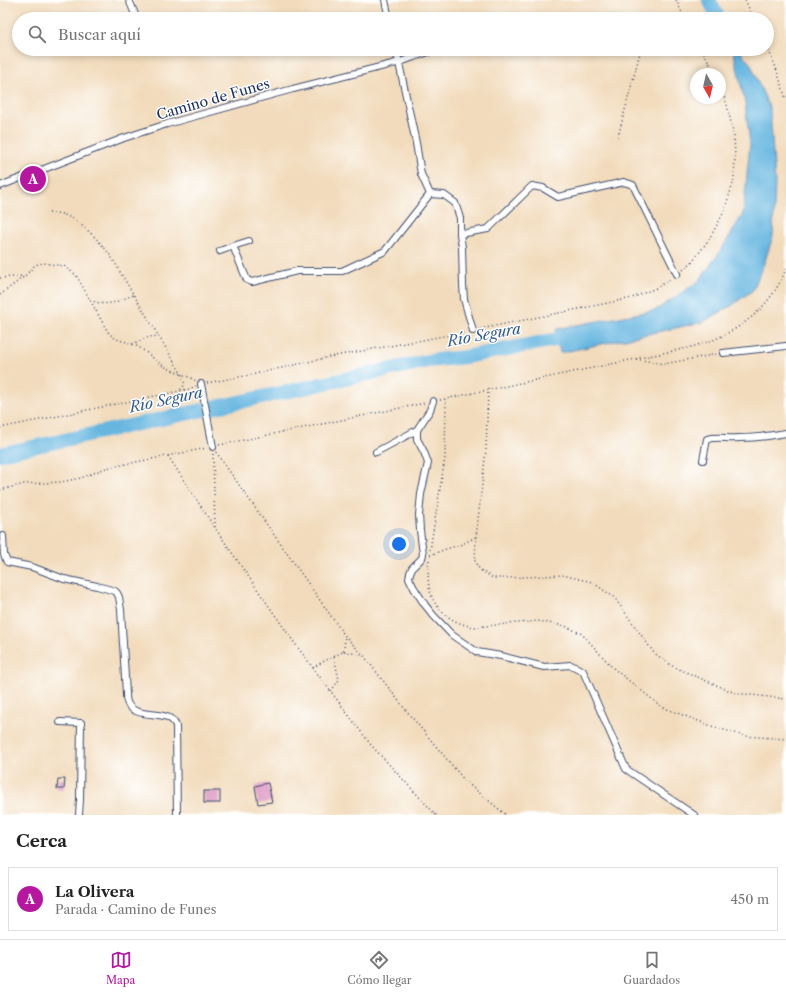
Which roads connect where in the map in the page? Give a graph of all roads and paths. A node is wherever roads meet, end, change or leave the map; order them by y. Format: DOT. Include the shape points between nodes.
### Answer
graph roads {
  1 [pos="129,0"];
  2 [pos="385,0"];
  3 [pos="676,0"];
  4 [pos="745,0"];
  5 [pos="134,12"];
  6 [pos="388,12"];
  7 [pos="682,12"];
  8 [pos="751,12"];
  9 [pos="398,56"];
  10 [pos="417,56"];
  11 [pos="639,56"];
  12 [pos="706,56"];
  13 [pos="771,56"];
  14 [pos="400,62"];
  15 [pos="712,68"];
  16 [pos="786,99"];
  17 [pos="726,101"];
  18 [pos="618,137"];
  19 [pos="0,186"];
  20 [pos="430,194"];
  21 [pos="50,213"];
  22 [pos="460,234"];
  23 [pos="248,241"];
  24 [pos="233,246"];
  25 [pos="220,251"];
  26 [pos="786,269"];
  27 [pos="677,274"];
  28 [pos="25,276"];
  29 [pos="0,278"];
  30 [pos="0,295"];
  31 [pos="134,295"];
  32 [pos="90,300"];
  33 [pos="473,331"];
  34 [pos="159,336"];
  35 [pos="132,344"];
  36 [pos="786,346"];
  37 [pos="723,353"];
  38 [pos="634,359"];
  39 [pos="181,373"];
  40 [pos="201,384"];
  41 [pos="488,389"];
  42 [pos="179,391"];
  43 [pos="446,398"];
  44 [pos="433,401"];
  45 [pos="0,428"];
  46 [pos="417,430"];
  47 [pos="786,433"];
  48 [pos="213,447"];
  49 [pos="376,452"];
  50 [pos="168,456"];
  51 [pos="703,460"];
  52 [pos="0,490"];
  53 [pos="215,528"];
  54 [pos="2,536"];
  55 [pos="476,537"];
  56 [pos="429,555"];
  57 [pos="345,636"];
  58 [pos="344,651"];
  59 [pos="364,656"];
  60 [pos="334,657"];
  61 [pos="313,668"];
  62 [pos="331,691"];
  63 [pos="786,700"];
  64 [pos="60,722"];
  65 [pos="786,739"];
  66 [pos="79,815"];
  67 [pos="177,815"];
  68 [pos="436,815"];
  69 [pos="506,815"];
  70 [pos="694,815"];
  1 -- 5 [label="street"];
  2 -- 6 [label="street"];
  3 -- 7 [label="path"];
  4 -- 8 [label="path"];
  9 -- 14 [label="street"];
  10 -- 14 [label="street, Camino de Funes"];
  11 -- 18 [label="path"];
  12 -- 15 [label="path"];
  13 -- 16 [label="path"];
  14 -- 19 [label="street, Camino de Funes" via="167,124"];
  14 -- 20 [label="street" via="421,174"];
  17 -- 27 [label="path" via="734,136 734,180 724,212 708,241 692,262"];
  20 -- 22 [label="street" via="444,195 455,203 460,218"];
  20 -- 24 [label="street" via="385,251 342,271 297,271 252,282 247,280"];
  21 -- 31 [label="path" via="62,214 85,228 113,258"];
  22 -- 27 [label="street" via="488,230 532,186 543,188 558,197 624,182 632,184"];
  22 -- 33 [label="street" via="464,298"];
  23 -- 24 [label="street"];
  24 -- 25 [label="street"];
  26 -- 38 [label="path" via="770,298 757,312 734,329 692,347"];
  27 -- 33 [label="path" via="656,288 632,298"];
  28 -- 29 [label="path"];
  28 -- 30 [label="path"];
  28 -- 32 [label="path" via="35,265 43,263 64,266 76,275"];
  31 -- 32 [label="path" via="113,303 103,304"];
  31 -- 34 [label="path"];
  32 -- 35 [label="path" via="108,332 113,337"];
  33 -- 40 [label="path" via="329,357"];
  34 -- 35 [label="path"];
  34 -- 39 [label="path"];
  35 -- 39 [label="path" via="163,365"];
  36 -- 37 [label="street"];
  37 -- 38 [label="path" via="664,364"];
  38 -- 41 [label="path"];
  39 -- 40 [label="path"];
  39 -- 42 [label="path" via="184,383"];
  40 -- 42 [label="path"];
  40 -- 48 [label="street"];
  41 -- 43 [label="path"];
  41 -- 55 [label="path" via="486,450"];
  42 -- 45 [label="path"];
  43 -- 44 [label="path"];
  43 -- 56 [label="path" via="445,458"];
  44 -- 46 [label="street"];
  44 -- 48 [label="path"];
  46 -- 49 [label="street"];
  46 -- 70 [label="street" via="417,439 428,463 419,509 423,554 412,568 409,578 425,605 452,635 477,652 544,667 571,665 583,671 626,769"];
  47 -- 51 [label="street" via="767,437 707,439"];
  48 -- 50 [label="path"];
  48 -- 53 [label="path"];
  48 -- 57 [label="path"];
  50 -- 52 [label="path" via="106,468 81,478 24,484"];
  50 -- 53 [label="path"];
  53 -- 61 [label="path"];
  54 -- 67 [label="street" via="7,562 117,593 121,610 127,702 138,712 166,717 176,726"];
  55 -- 56 [label="path"];
  55 -- 63 [label="path" via="475,562 480,570 492,578 562,575 592,582 614,597 654,653 674,667 735,693"];
  56 -- 65 [label="path" via="431,597 442,612 460,624 476,627 538,621 565,626 582,634 613,668 662,707 745,736"];
  57 -- 58 [label="path"];
  57 -- 59 [label="path"];
  58 -- 59 [label="path"];
  58 -- 60 [label="path"];
  59 -- 69 [label="path" via="465,781"];
  60 -- 61 [label="path"];
  60 -- 62 [label="path" via="339,680"];
  61 -- 62 [label="path"];
  62 -- 68 [label="path" via="371,745"];
  64 -- 66 [label="street" via="81,722"];
}
